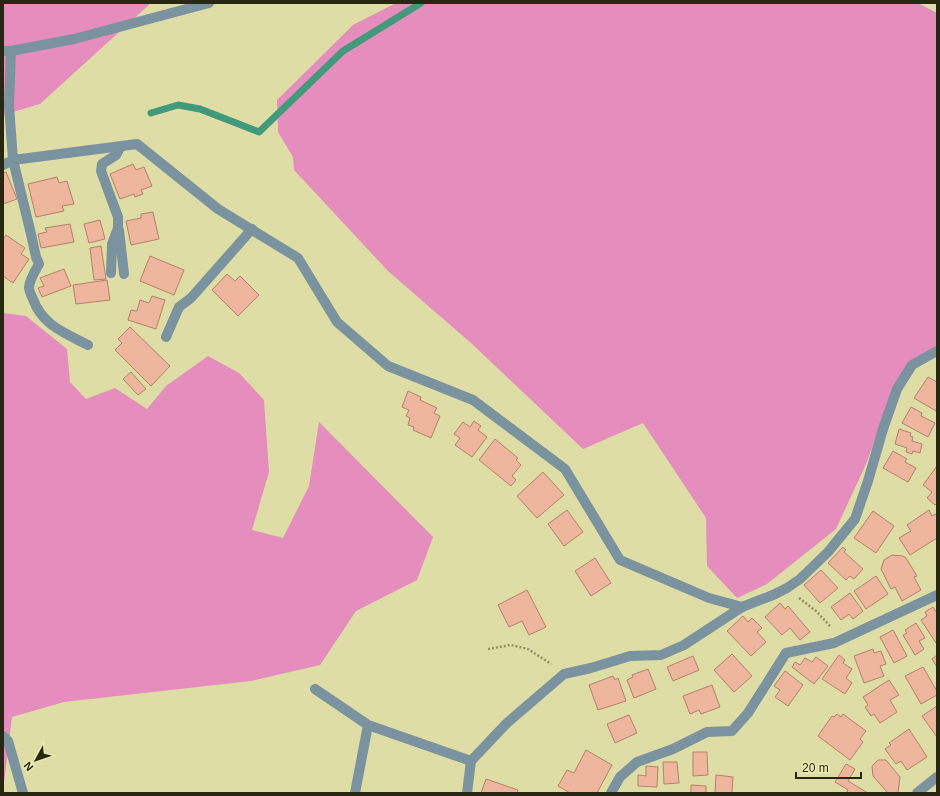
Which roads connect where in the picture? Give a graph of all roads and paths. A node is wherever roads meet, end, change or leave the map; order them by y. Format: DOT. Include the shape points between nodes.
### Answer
graph roads {
  1 [pos="209,3"];
  2 [pos="7,51"];
  3 [pos="121,146"];
  4 [pos="13,160"];
  5 [pos="3,165"];
  6 [pos="118,226"];
  7 [pos="252,229"];
  8 [pos="111,273"];
  9 [pos="124,274"];
  10 [pos="166,337"];
  11 [pos="88,345"];
  12 [pos="937,351"];
  13 [pos="787,588"];
  14 [pos="937,595"];
  15 [pos="742,607"];
  16 [pos="842,639"];
  17 [pos="488,649"];
  18 [pos="564,674"];
  19 [pos="315,689"];
  20 [pos="368,725"];
  21 [pos="3,736"];
  22 [pos="471,761"];
  23 [pos="937,777"];
  24 [pos="23,793"];
  25 [pos="355,793"];
  26 [pos="467,793"];
  27 [pos="611,793"];
  28 [pos="917,793"];
  1 -- 2 [label="street" via="74,39"];
  2 -- 4 [label="street"];
  3 -- 4 [label="street"];
  3 -- 6 [label="street" via="116,155 102,164 101,171 118,217"];
  3 -- 7 [label="street" via="137,144 218,208"];
  4 -- 5 [label="street"];
  4 -- 11 [label="street" via="39,264 29,289 35,305 44,319 57,329"];
  6 -- 8 [label="street" via="112,244"];
  6 -- 9 [label="street"];
  7 -- 10 [label="street" via="191,298 179,307"];
  7 -- 15 [label="street" via="298,258 337,322 388,366 473,400 564,469 620,560 710,598"];
  12 -- 13 [label="street" via="912,365 897,389 855,519 828,552"];
  13 -- 15 [label="street"];
  13 -- 16 [label="path" via="816,611"];
  14 -- 16 [label="street"];
  15 -- 18 [label="street" via="684,645 660,655 630,656"];
  16 -- 27 [label="street" via="786,653 748,713 732,731 707,732 673,749 637,762 620,777"];
  17 -- 18 [label="path" via="511,645 528,649"];
  18 -- 22 [label="street" via="507,723"];
  19 -- 20 [label="street"];
  20 -- 22 [label="street"];
  20 -- 25 [label="street"];
  21 -- 24 [label="street" via="8,741"];
  22 -- 26 [label="street"];
  23 -- 28 [label="street"];
}
